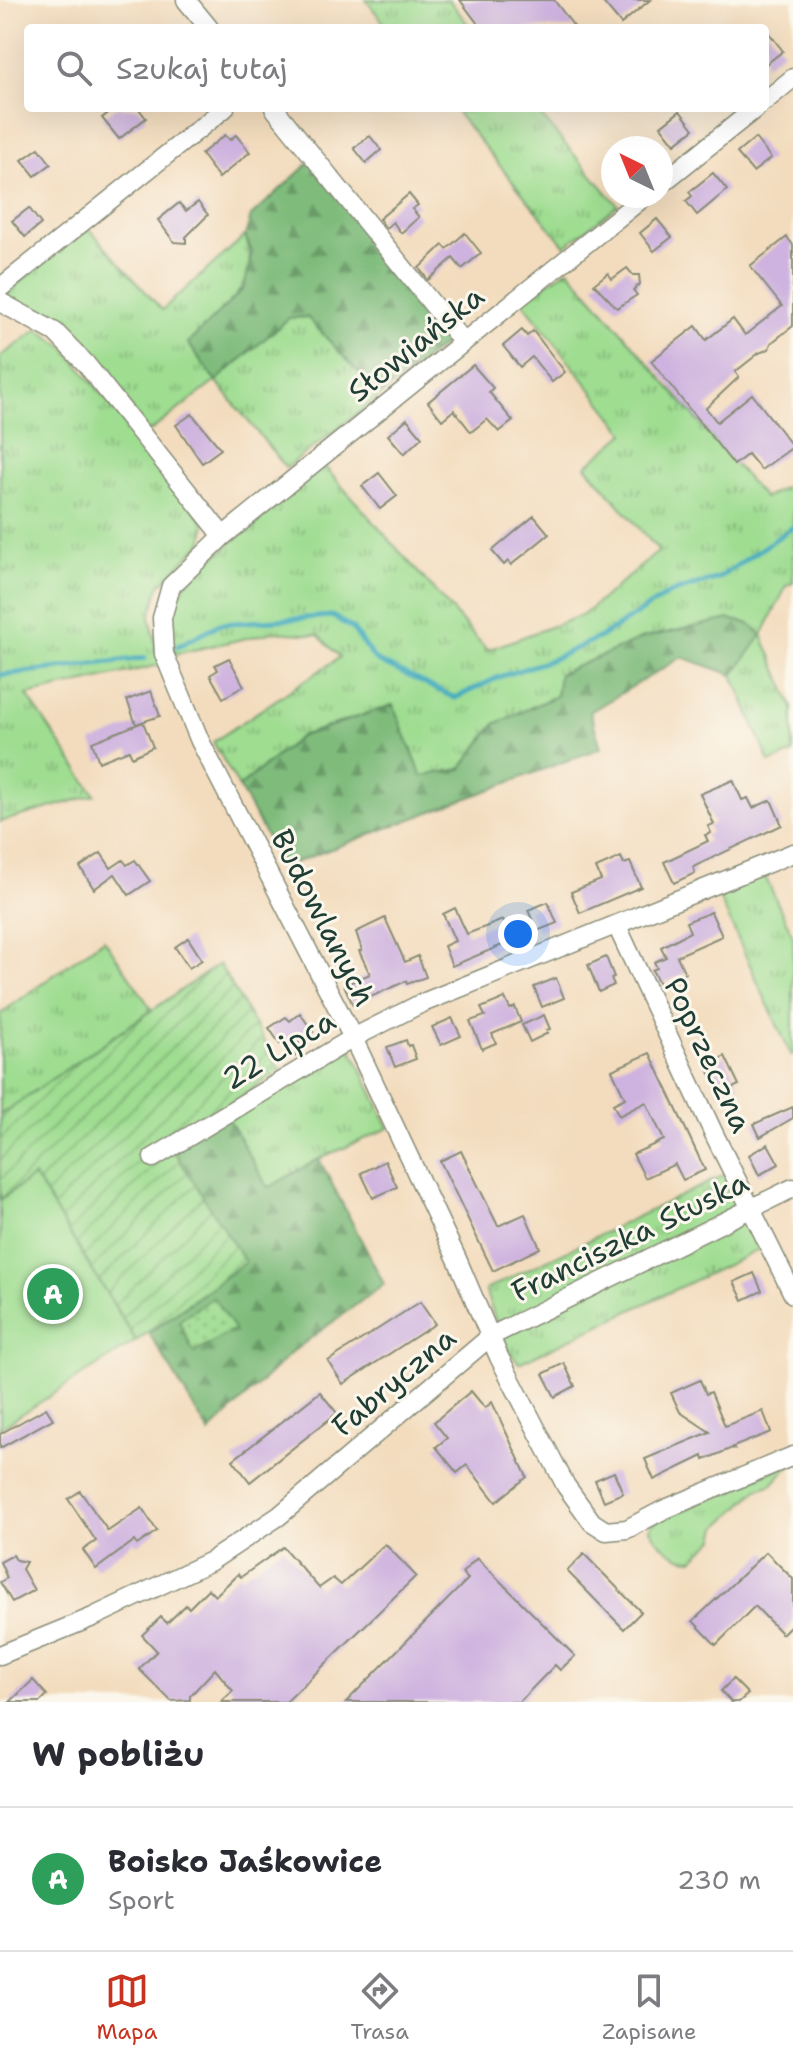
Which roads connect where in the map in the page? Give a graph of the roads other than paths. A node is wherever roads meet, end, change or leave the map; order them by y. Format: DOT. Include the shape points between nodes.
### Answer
graph roads {
  1 [pos="186,0"];
  2 [pos="206,24"];
  3 [pos="793,78"];
  4 [pos="769,98"];
  5 [pos="220,112"];
  6 [pos="277,112"];
  7 [pos="751,112"];
  8 [pos="673,174"];
  9 [pos="630,208"];
  10 [pos="0,288"];
  11 [pos="0,302"];
  12 [pos="463,342"];
  13 [pos="223,536"];
  14 [pos="793,853"];
  15 [pos="617,926"];
  16 [pos="353,1038"];
  17 [pos="153,1158"];
  18 [pos="793,1188"];
  19 [pos="750,1208"];
  20 [pos="793,1294"];
  21 [pos="491,1336"];
  22 [pos="793,1456"];
  23 [pos="0,1655"];
  1 -- 2 [label="street"];
  3 -- 4 [label="street"];
  5 -- 10 [label="street"];
  6 -- 12 [label="street"];
  7 -- 8 [label="street"];
  9 -- 12 [label="street, Słowiańska"];
  11 -- 13 [label="street" via="55,332 86,364"];
  12 -- 13 [label="street, Słowiańska"];
  13 -- 16 [label="street, Budowlanych" via="171,586 162,618 164,654 200,741"];
  14 -- 15 [label="street, 22 Lipca"];
  15 -- 16 [label="street, 22 Lipca" via="420,1004"];
  15 -- 19 [label="street, Poprzeczna"];
  16 -- 17 [label="street, 22 Lipca"];
  16 -- 21 [label="street, Budowlanych"];
  18 -- 19 [label="street, Franciszka Stuska"];
  19 -- 20 [label="street, Poprzeczna"];
  19 -- 21 [label="street, Franciszka Stuska"];
  21 -- 22 [label="street, Fabryczna" via="566,1486 592,1522 606,1531 627,1529"];
  21 -- 23 [label="street, Fabryczna" via="279,1516 224,1552 93,1617"];
}
